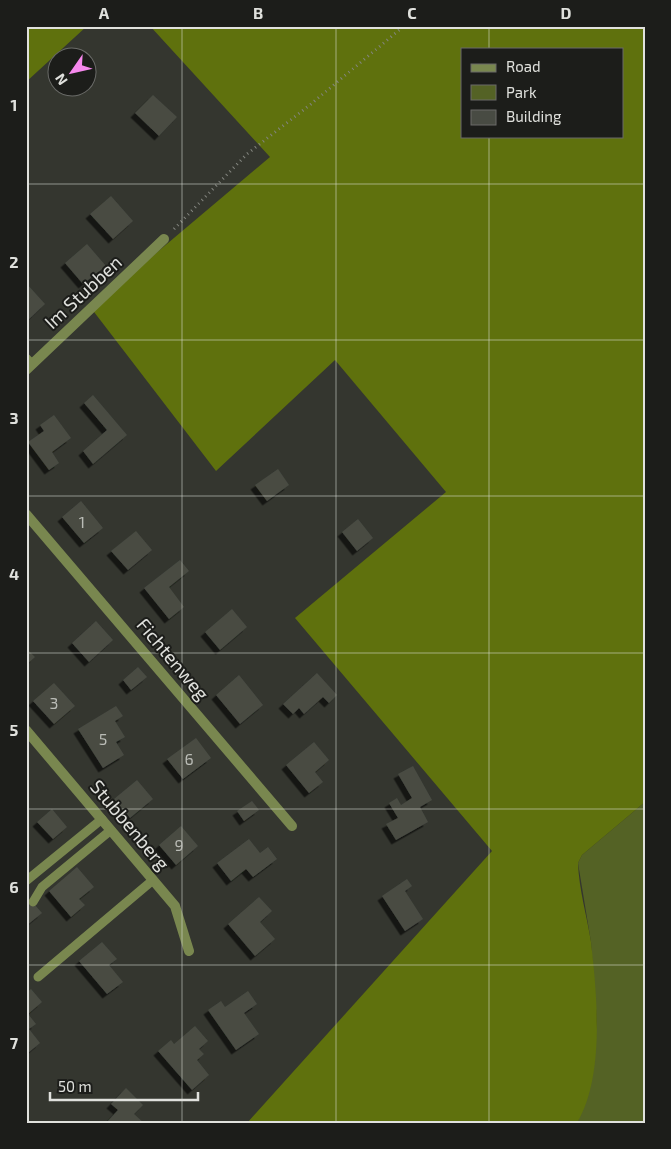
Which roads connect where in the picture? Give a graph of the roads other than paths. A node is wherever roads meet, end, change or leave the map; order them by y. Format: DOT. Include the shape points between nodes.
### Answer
graph roads {
  1 [pos="164,239"];
  2 [pos="28,364"];
  3 [pos="26,514"];
  4 [pos="26,731"];
  5 [pos="102,819"];
  6 [pos="292,826"];
  7 [pos="111,830"];
  8 [pos="153,880"];
  9 [pos="26,881"];
  10 [pos="33,902"];
  11 [pos="189,952"];
  12 [pos="38,978"];
  1 -- 2 [label="street, Im Stubben"];
  3 -- 6 [label="street, Fichtenweg"];
  4 -- 5 [label="street, Stubbenberg"];
  5 -- 7 [label="street, Stubbenberg"];
  5 -- 9 [label="lane"];
  7 -- 8 [label="street, Stubbenberg"];
  7 -- 10 [label="lane" via="42,887"];
  8 -- 11 [label="street, Stubbenberg" via="175,906"];
  8 -- 12 [label="lane"];
}
